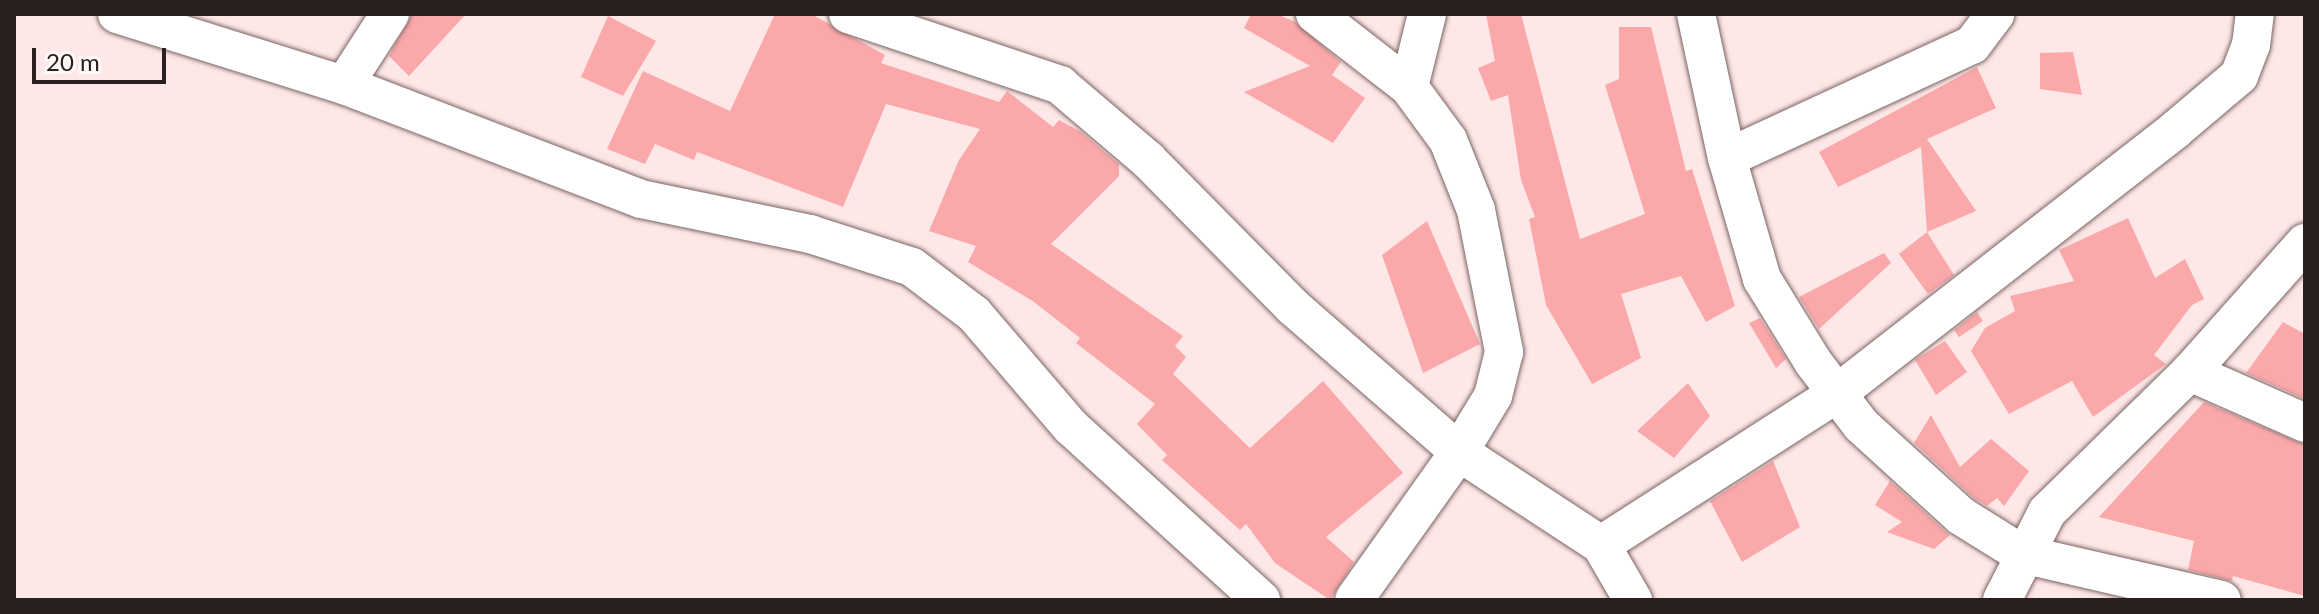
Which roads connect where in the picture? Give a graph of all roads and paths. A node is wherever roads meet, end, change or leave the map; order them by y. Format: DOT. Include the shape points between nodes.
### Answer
graph roads {
  1 [pos="117,14"];
  2 [pos="390,14"];
  3 [pos="848,14"];
  4 [pos="1315,14"];
  5 [pos="1427,14"];
  6 [pos="1696,14"];
  7 [pos="1995,14"];
  8 [pos="2255,14"];
  9 [pos="344,85"];
  10 [pos="1409,87"];
  11 [pos="1727,158"];
  12 [pos="2305,243"];
  13 [pos="2190,372"];
  14 [pos="1835,395"];
  15 [pos="2305,423"];
  16 [pos="1459,452"];
  17 [pos="1601,545"];
  18 [pos="2022,554"];
  19 [pos="1261,600"];
  20 [pos="1354,600"];
  21 [pos="1633,600"];
  22 [pos="2002,600"];
  23 [pos="2222,600"];
  1 -- 9 [label="street"];
  2 -- 9 [label="street"];
  3 -- 16 [label="street" via="1060,85 1148,160 1293,307"];
  4 -- 10 [label="street"];
  5 -- 10 [label="street"];
  6 -- 11 [label="street"];
  7 -- 11 [label="street" via="1972,45"];
  8 -- 14 [label="street" via="2239,76 1999,271"];
  9 -- 19 [label="street" via="641,199 810,234 912,267 974,314 1071,427"];
  10 -- 16 [label="street" via="1448,140 1476,210 1504,352 1493,396"];
  11 -- 14 [label="street" via="1762,279"];
  12 -- 13 [label="street"];
  13 -- 15 [label="street"];
  13 -- 18 [label="street" via="2047,512"];
  14 -- 17 [label="street"];
  14 -- 18 [label="street" via="1901,465 1961,516"];
  16 -- 17 [label="street"];
  16 -- 20 [label="street"];
  17 -- 21 [label="street"];
  18 -- 22 [label="street"];
  18 -- 23 [label="street"];
}
